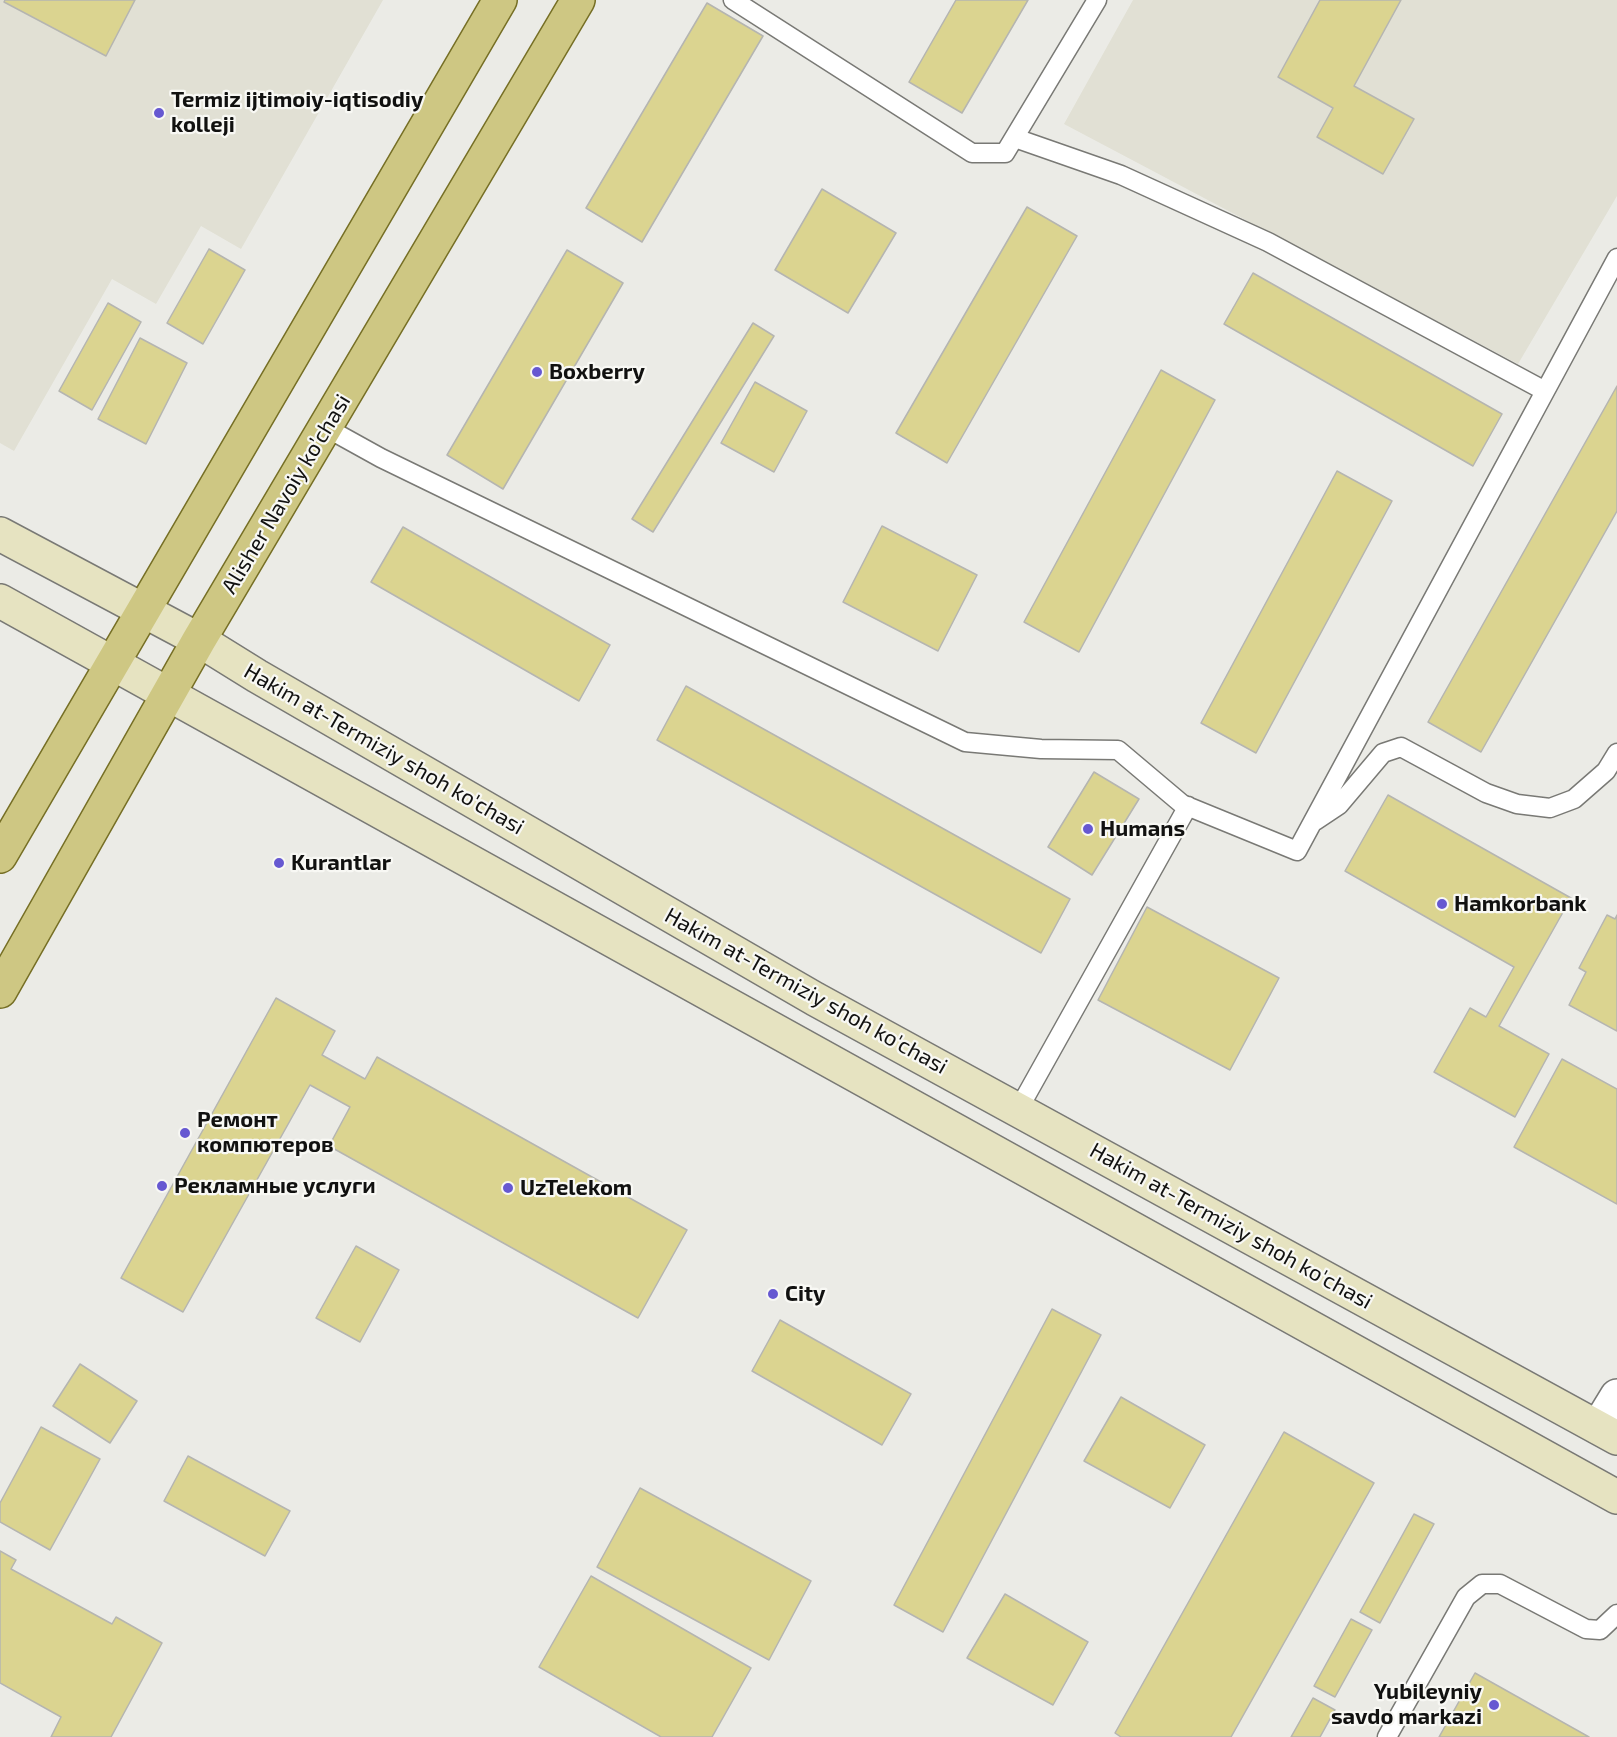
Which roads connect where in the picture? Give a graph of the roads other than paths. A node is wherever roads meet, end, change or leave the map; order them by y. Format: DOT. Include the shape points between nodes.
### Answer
graph roads {
  1 [pos="500,0"];
  2 [pos="578,0"];
  3 [pos="733,0"];
  4 [pos="1097,0"];
  5 [pos="1015,138"];
  6 [pos="1617,258"];
  7 [pos="1545,391"];
  8 [pos="325,427"];
  9 [pos="0,534"];
  10 [pos="0,601"];
  11 [pos="141,611"];
  12 [pos="199,640"];
  13 [pos="113,664"];
  14 [pos="170,693"];
  15 [pos="1617,753"];
  16 [pos="1188,806"];
  17 [pos="1313,822"];
  18 [pos="0,856"];
  19 [pos="0,991"];
  20 [pos="1018,1110"];
  21 [pos="1617,1396"];
  22 [pos="1608,1433"];
  23 [pos="1617,1497"];
  24 [pos="1617,1614"];
  25 [pos="1387,1737"];
  1 -- 11 [label="main road"];
  2 -- 8 [label="main road, Alisher Navoiy ko’chasi"];
  3 -- 5 [label="lane" via="972,153 1005,153"];
  4 -- 5 [label="lane"];
  5 -- 7 [label="lane" via="1121,175 1268,242"];
  6 -- 7 [label="lane"];
  7 -- 17 [label="lane"];
  8 -- 12 [label="main road, Alisher Navoiy ko’chasi"];
  8 -- 16 [label="lane" via="381,458 965,742 1041,749 1118,750"];
  9 -- 11 [label="main road, Hakim at-Termiziy shoh ko'chasi"];
  10 -- 13 [label="main road"];
  11 -- 12 [label="main road, Hakim at-Termiziy shoh ko'chasi"];
  11 -- 13 [label="main road"];
  12 -- 14 [label="main road, Alisher Navoiy ko’chasi"];
  12 -- 20 [label="main road, Hakim at-Termiziy shoh ko'chasi" via="815,999"];
  13 -- 14 [label="main road"];
  13 -- 18 [label="main road"];
  14 -- 19 [label="main road, Alisher Navoiy ko’chasi"];
  14 -- 23 [label="main road"];
  15 -- 17 [label="lane" via="1606,771 1574,799 1550,808 1517,804 1486,794 1401,747 1383,753 1339,805"];
  16 -- 17 [label="lane" via="1297,851"];
  16 -- 20 [label="lane"];
  20 -- 22 [label="main road, Hakim at-Termiziy shoh ko'chasi"];
  21 -- 22 [label="street"];
  24 -- 25 [label="lane" via="1600,1630 1586,1629 1500,1584 1482,1584 1466,1597"];
}
